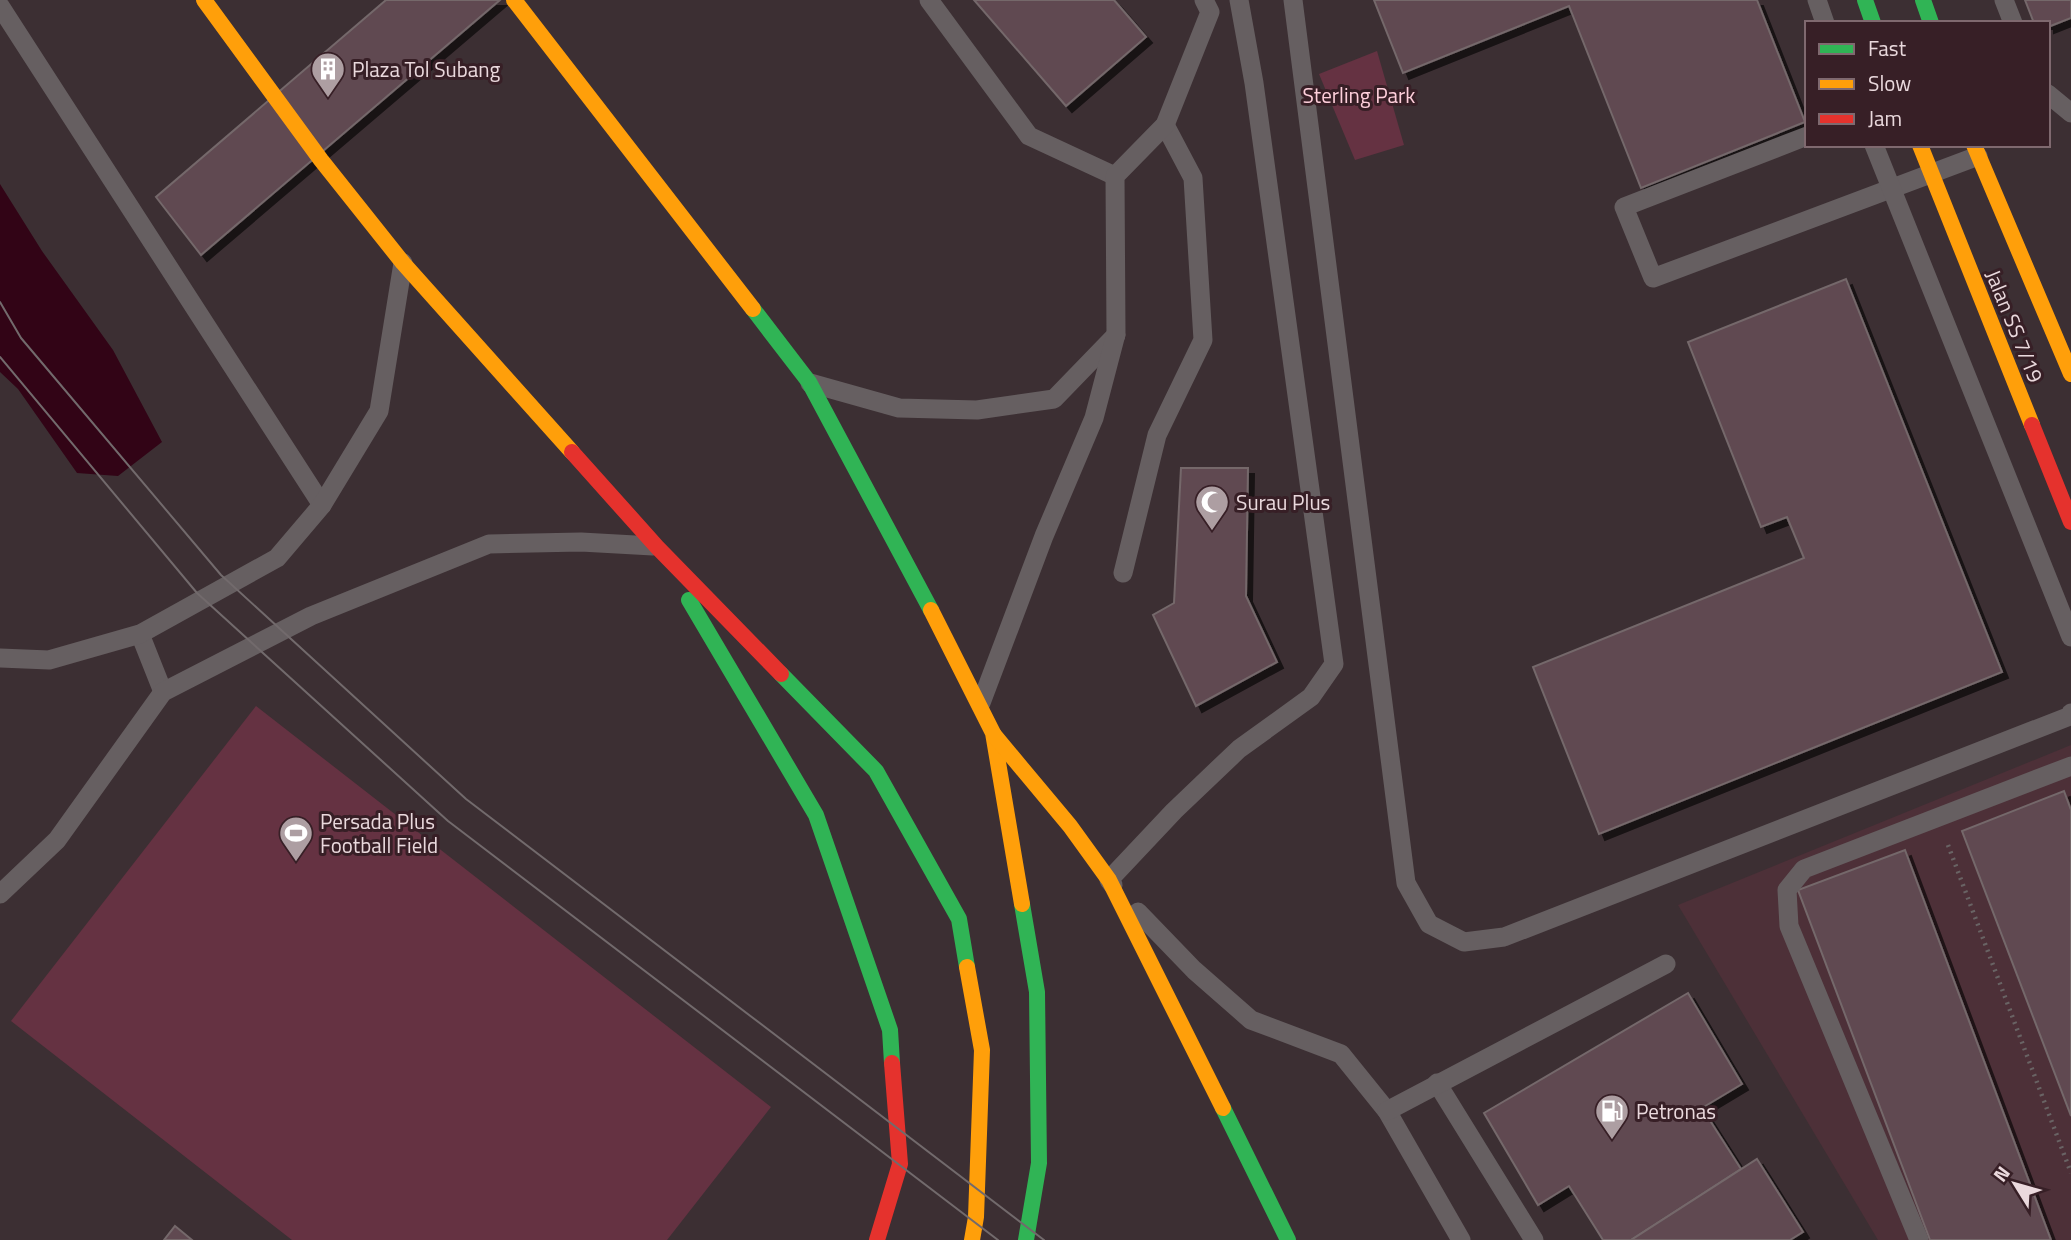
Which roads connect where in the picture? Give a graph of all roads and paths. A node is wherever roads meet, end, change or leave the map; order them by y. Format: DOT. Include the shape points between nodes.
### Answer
graph roads {
  1 [pos="204,0"];
  2 [pos="514,0"];
  3 [pos="929,0"];
  4 [pos="1204,0"];
  5 [pos="1238,0"];
  6 [pos="1293,0"];
  7 [pos="1817,0"];
  8 [pos="1865,0"];
  9 [pos="1923,0"];
  10 [pos="2004,0"];
  11 [pos="0,6"];
  12 [pos="1824,21"];
  13 [pos="1872,21"];
  14 [pos="1930,21"];
  15 [pos="2012,21"];
  16 [pos="2050,96"];
  17 [pos="2071,113"];
  18 [pos="1165,125"];
  19 [pos="1805,137"];
  20 [pos="1875,147"];
  21 [pos="1921,147"];
  22 [pos="1976,150"];
  23 [pos="1932,174"];
  24 [pos="1115,176"];
  25 [pos="1893,188"];
  26 [pos="403,263"];
  27 [pos="1116,334"];
  28 [pos="2071,373"];
  29 [pos="809,382"];
  30 [pos="323,505"];
  31 [pos="2071,522"];
  32 [pos="657,547"];
  33 [pos="1123,573"];
  34 [pos="140,634"];
  35 [pos="2071,637"];
  36 [pos="0,658"];
  37 [pos="163,692"];
  38 [pos="981,704"];
  39 [pos="2071,713"];
  40 [pos="993,733"];
  41 [pos="2071,766"];
  42 [pos="1938,818"];
  43 [pos="1109,880"];
  44 [pos="0,894"];
  45 [pos="1666,964"];
  46 [pos="1437,1083"];
  47 [pos="1387,1111"];
  48 [pos="2071,1173"];
  49 [pos="877,1240"];
  50 [pos="972,1240"];
  51 [pos="1026,1240"];
  52 [pos="1288,1240"];
  53 [pos="1461,1240"];
  54 [pos="1534,1240"];
  55 [pos="1919,1240"];
  1 -- 26 [label="main road"];
  2 -- 29 [label="main road"];
  3 -- 24 [label="lane" via="1029,136"];
  4 -- 18 [label="lane" via="1210,12"];
  5 -- 43 [label="lane" via="1256,96 1334,664 1311,697 1239,749"];
  6 -- 39 [label="lane" via="1406,883 1429,924 1465,942 1504,937"];
  7 -- 12 [label="lane"];
  8 -- 13 [label="main road"];
  9 -- 14 [label="main road"];
  10 -- 15 [label="lane"];
  11 -- 30 [label="lane"];
  16 -- 17 [label="lane"];
  18 -- 24 [label="lane"];
  18 -- 33 [label="lane" via="1192,178 1203,340 1157,435"];
  19 -- 25 [label="lane" via="1624,207 1653,278"];
  20 -- 25 [label="lane"];
  21 -- 23 [label="main road, Jalan SS 7/19"];
  22 -- 23 [label="lane"];
  22 -- 28 [label="main road, Jalan SS 7/19"];
  23 -- 25 [label="lane"];
  23 -- 31 [label="main road, Jalan SS 7/19"];
  24 -- 27 [label="lane"];
  25 -- 35 [label="lane"];
  26 -- 30 [label="lane" via="379,411"];
  26 -- 32 [label="main road"];
  27 -- 29 [label="lane" via="1054,399 977,410 899,408"];
  27 -- 38 [label="lane" via="1094,418"];
  29 -- 38 [label="main road"];
  30 -- 34 [label="lane" via="277,558"];
  32 -- 37 [label="lane" via="581,542 489,544 311,616"];
  32 -- 49 [label="main road" via="816,815 890,1030 900,1164"];
  32 -- 50 [label="main road" via="876,771 959,919 982,1050"];
  34 -- 36 [label="lane" via="49,660"];
  34 -- 37 [label="lane"];
  37 -- 44 [label="lane" via="57,840"];
  38 -- 40 [label="main road"];
  40 -- 43 [label="main road"];
  40 -- 51 [label="main road" via="1037,992 1039,1163"];
  41 -- 42 [label="lane"];
  42 -- 48 [label="path"];
  42 -- 55 [label="lane" via="1804,869 1787,890 1789,926"];
  43 -- 47 [label="lane" via="1194,970 1251,1020 1341,1054"];
  43 -- 52 [label="main road"];
  45 -- 46 [label="lane"];
  46 -- 47 [label="lane"];
  46 -- 54 [label="lane"];
  47 -- 53 [label="lane"];
}
